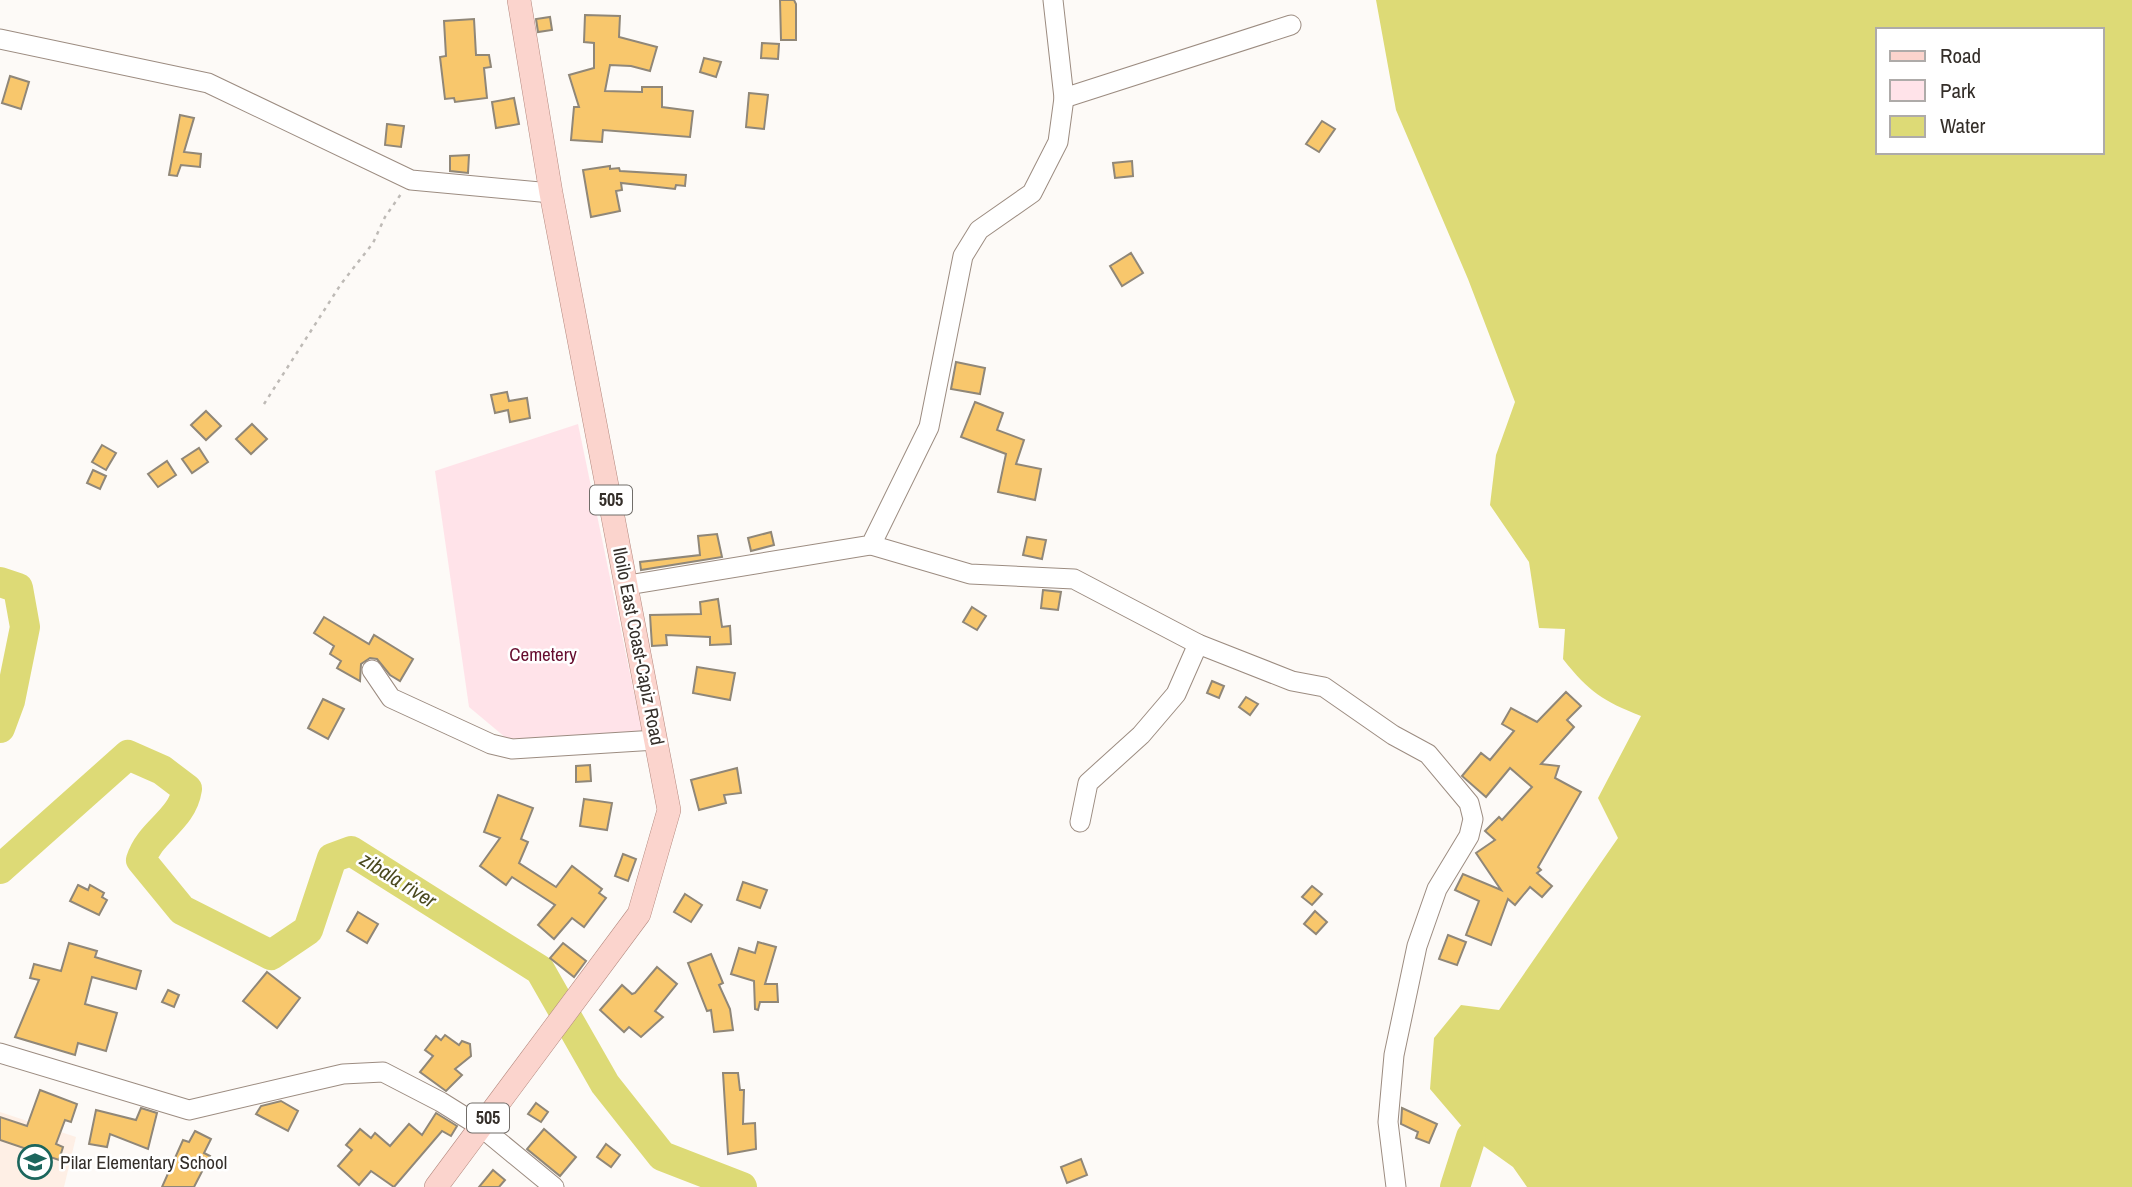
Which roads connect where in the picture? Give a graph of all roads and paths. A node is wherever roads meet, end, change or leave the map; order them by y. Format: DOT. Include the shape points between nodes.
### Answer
graph roads {
  1 [pos="519,0"];
  2 [pos="1053,0"];
  3 [pos="1291,25"];
  4 [pos="0,39"];
  5 [pos="1064,98"];
  6 [pos="411,180"];
  7 [pos="551,193"];
  8 [pos="264,404"];
  9 [pos="872,545"];
  10 [pos="628,586"];
  11 [pos="1198,644"];
  12 [pos="372,670"];
  13 [pos="656,740"];
  14 [pos="1080,822"];
  15 [pos="0,1054"];
  16 [pos="481,1127"];
  17 [pos="436,1187"];
  18 [pos="554,1187"];
  19 [pos="1396,1187"];
  1 -- 7 [label="main road, Iloilo East Coast-Capiz Road / 505"];
  2 -- 5 [label="street"];
  3 -- 5 [label="street"];
  4 -- 6 [label="street" via="208,83"];
  5 -- 9 [label="street" via="1058,142 1032,193 979,230 963,256 929,427"];
  6 -- 7 [label="street"];
  6 -- 8 [label="path"];
  7 -- 10 [label="main road, Iloilo East Coast-Capiz Road / 505"];
  9 -- 10 [label="street"];
  9 -- 11 [label="street" via="970,574 1074,579"];
  10 -- 13 [label="main road, Iloilo East Coast-Capiz Road / 505"];
  11 -- 14 [label="street" via="1175,694 1141,735 1088,783"];
  11 -- 19 [label="street" via="1292,681 1324,687 1428,754 1469,803 1473,819 1469,836 1433,901 1417,946 1394,1055 1388,1122"];
  12 -- 13 [label="street" via="391,698 491,744 512,749"];
  13 -- 16 [label="main road, Iloilo East Coast-Capiz Road / 505" via="669,810 639,914"];
  15 -- 16 [label="street" via="189,1110 343,1074 383,1072"];
  16 -- 17 [label="main road, Iloilo East Coast-Capiz Road / 505"];
  16 -- 18 [label="street"];
}
